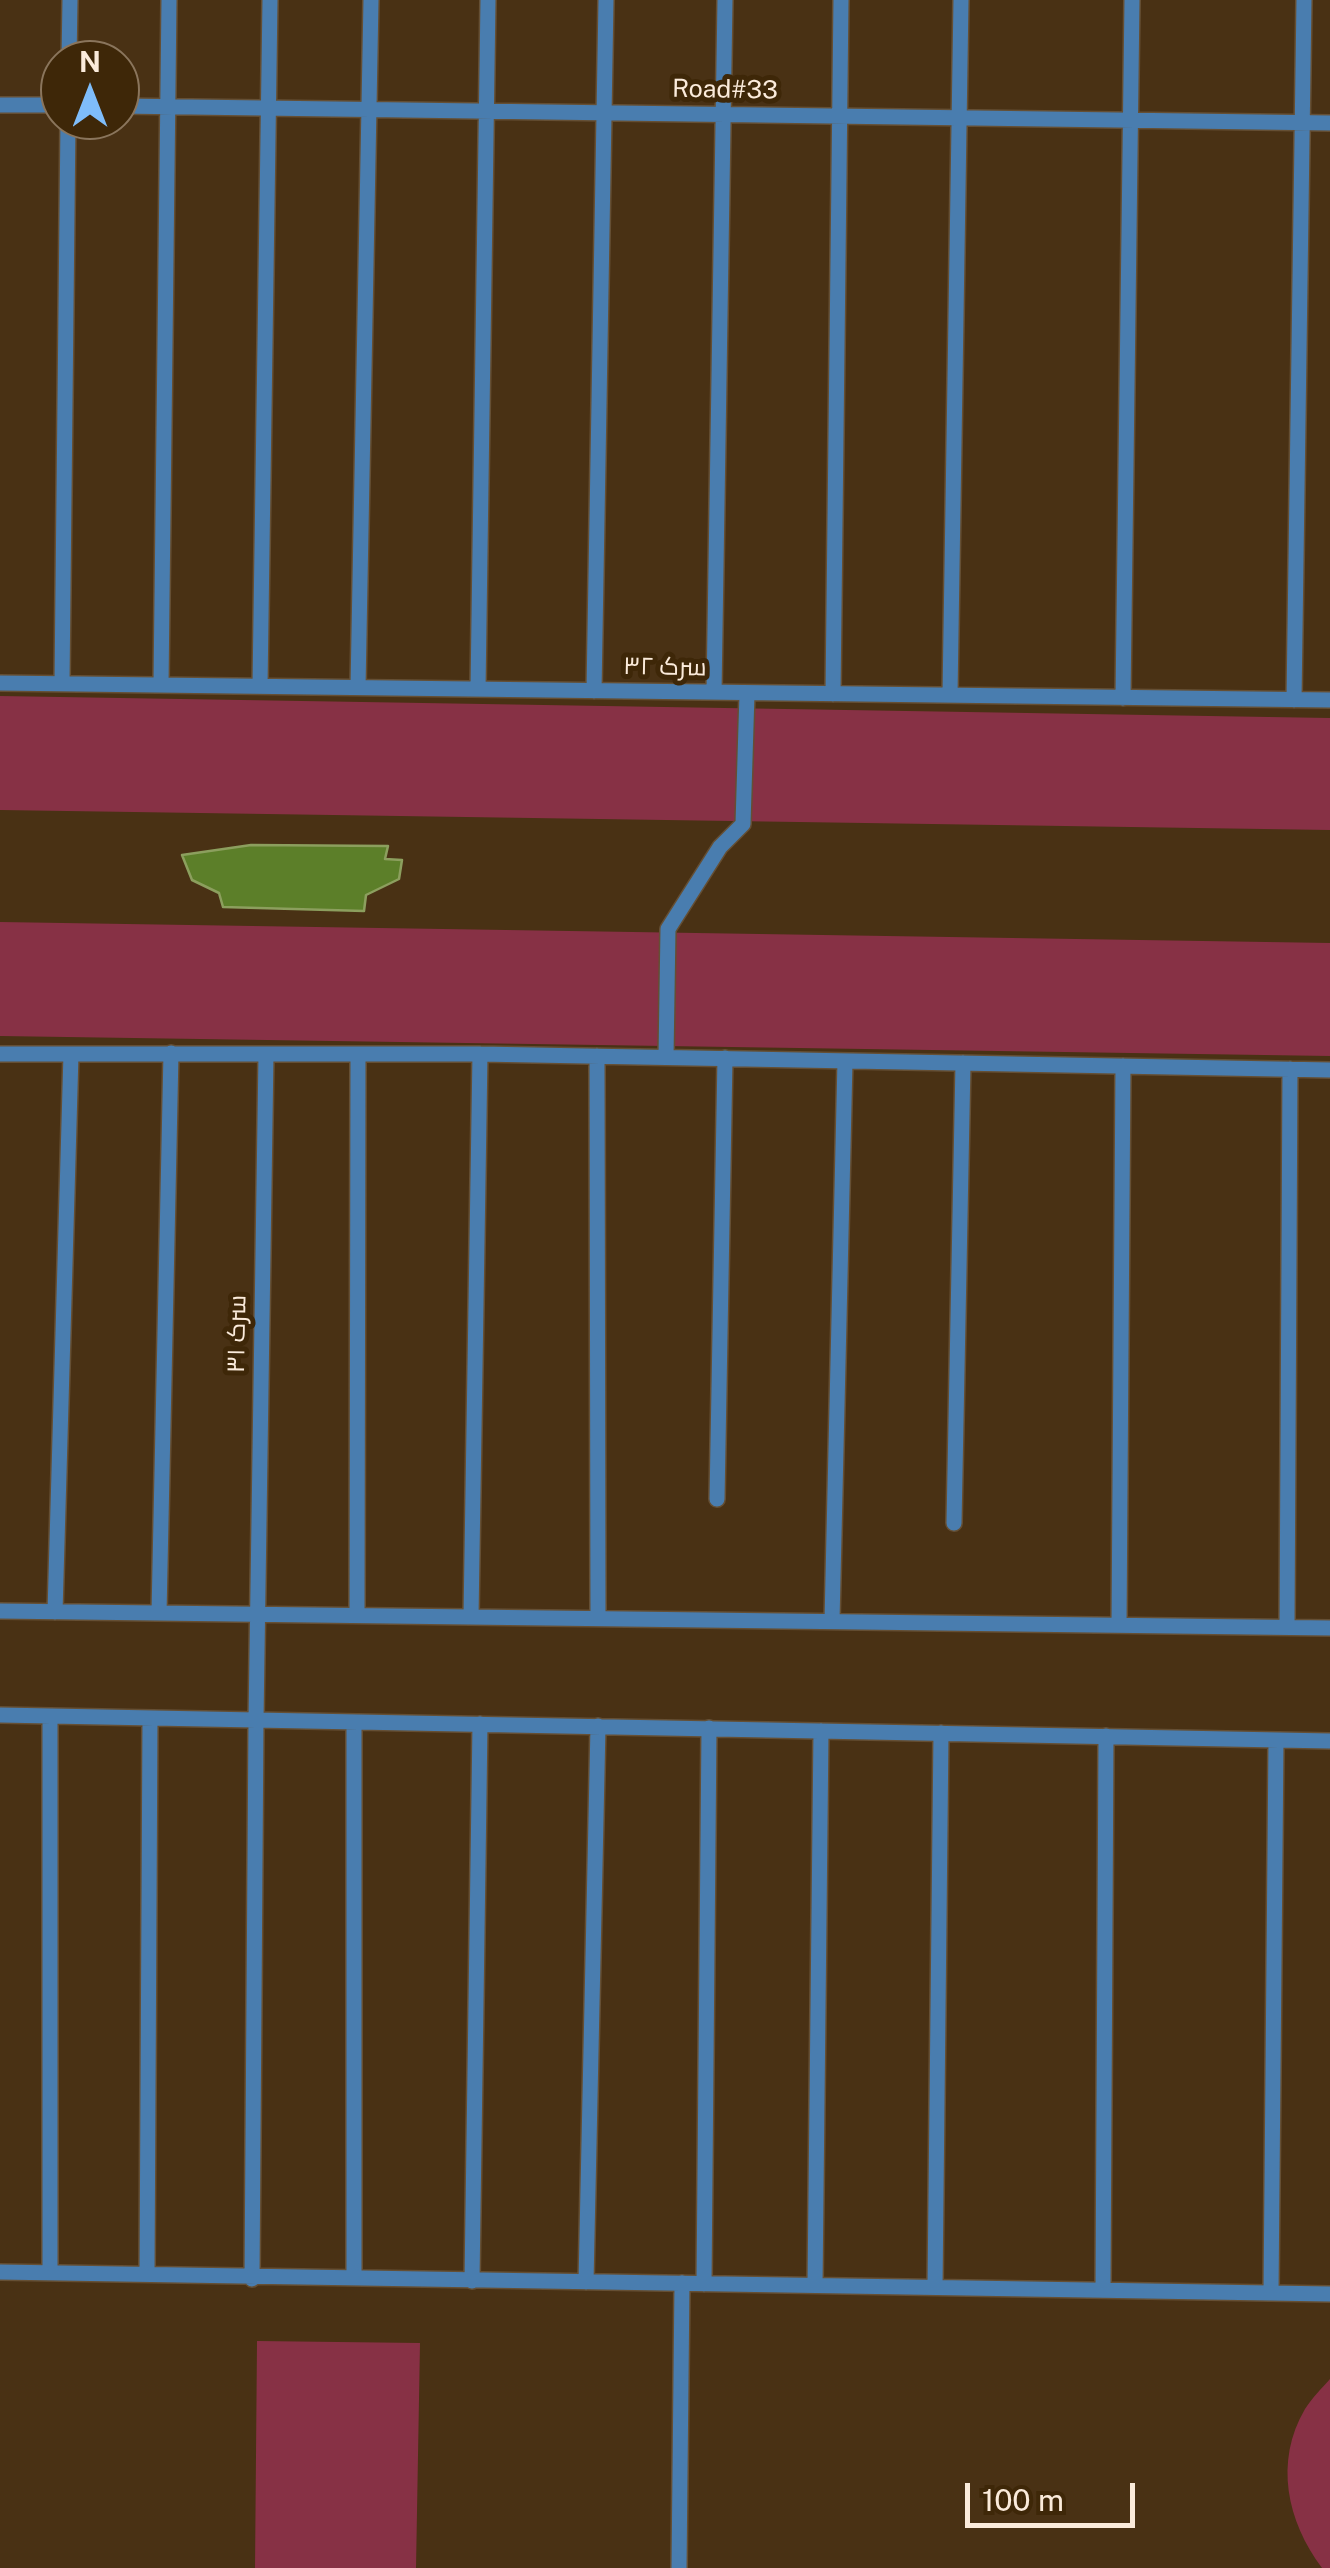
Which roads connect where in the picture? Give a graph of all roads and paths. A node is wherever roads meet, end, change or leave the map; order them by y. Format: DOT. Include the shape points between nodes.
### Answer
graph roads {
  1 [pos="70,0"];
  2 [pos="168,0"];
  3 [pos="270,0"];
  4 [pos="371,0"];
  5 [pos="488,0"];
  6 [pos="606,0"];
  7 [pos="725,0"];
  8 [pos="841,0"];
  9 [pos="961,0"];
  10 [pos="1132,0"];
  11 [pos="1304,0"];
  12 [pos="69,40"];
  13 [pos="0,105"];
  14 [pos="40,106"];
  15 [pos="140,106"];
  16 [pos="166,107"];
  17 [pos="268,108"];
  18 [pos="370,110"];
  19 [pos="487,111"];
  20 [pos="604,113"];
  21 [pos="723,115"];
  22 [pos="838,116"];
  23 [pos="960,118"];
  24 [pos="1130,120"];
  25 [pos="1302,122"];
  26 [pos="1330,123"];
  27 [pos="68,140"];
  28 [pos="0,682"];
  29 [pos="62,683"];
  30 [pos="160,685"];
  31 [pos="260,686"];
  32 [pos="358,687"];
  33 [pos="478,689"];
  34 [pos="594,690"];
  35 [pos="714,692"];
  36 [pos="747,692"];
  37 [pos="834,694"];
  38 [pos="950,696"];
  39 [pos="1123,698"];
  40 [pos="1294,700"];
  41 [pos="1330,700"];
  42 [pos="171,1053"];
  43 [pos="0,1054"];
  44 [pos="71,1054"];
  45 [pos="266,1054"];
  46 [pos="358,1054"];
  47 [pos="480,1054"];
  48 [pos="597,1056"];
  49 [pos="666,1057"];
  50 [pos="724,1058"];
  51 [pos="844,1061"];
  52 [pos="963,1063"];
  53 [pos="1122,1066"];
  54 [pos="1290,1069"];
  55 [pos="1330,1070"];
  56 [pos="717,1499"];
  57 [pos="954,1523"];
  58 [pos="0,1611"];
  59 [pos="55,1612"];
  60 [pos="159,1613"];
  61 [pos="258,1614"];
  62 [pos="357,1615"];
  63 [pos="472,1617"];
  64 [pos="598,1618"];
  65 [pos="832,1622"];
  66 [pos="1119,1625"];
  67 [pos="1287,1627"];
  68 [pos="1330,1628"];
  69 [pos="0,1715"];
  70 [pos="50,1716"];
  71 [pos="150,1718"];
  72 [pos="256,1720"];
  73 [pos="354,1722"];
  74 [pos="480,1724"];
  75 [pos="598,1726"];
  76 [pos="709,1728"];
  77 [pos="821,1731"];
  78 [pos="941,1733"];
  79 [pos="1106,1736"];
  80 [pos="1276,1740"];
  81 [pos="1330,1741"];
  82 [pos="0,2272"];
  83 [pos="50,2273"];
  84 [pos="147,2274"];
  85 [pos="252,2278"];
  86 [pos="354,2278"];
  87 [pos="472,2281"];
  88 [pos="586,2282"];
  89 [pos="682,2283"];
  90 [pos="704,2284"];
  91 [pos="815,2285"];
  92 [pos="935,2288"];
  93 [pos="1103,2290"];
  94 [pos="1271,2293"];
  95 [pos="1330,2294"];
  96 [pos="679,2568"];
  1 -- 12 [label="street"];
  2 -- 16 [label="street"];
  3 -- 17 [label="street"];
  4 -- 18 [label="street"];
  5 -- 19 [label="street"];
  6 -- 20 [label="street"];
  7 -- 21 [label="street"];
  8 -- 22 [label="street"];
  9 -- 23 [label="street"];
  10 -- 24 [label="street"];
  11 -- 25 [label="street"];
  13 -- 14 [label="street"];
  15 -- 16 [label="street, Road#33"];
  16 -- 17 [label="street, Road#33"];
  16 -- 30 [label="street"];
  17 -- 18 [label="street, Road#33"];
  17 -- 31 [label="street"];
  18 -- 19 [label="street, Road#33"];
  18 -- 32 [label="street"];
  19 -- 20 [label="street, Road#33"];
  19 -- 33 [label="street"];
  20 -- 21 [label="street, Road#33"];
  20 -- 34 [label="street"];
  21 -- 22 [label="street, Road#33"];
  21 -- 35 [label="street"];
  22 -- 23 [label="street, Road#33"];
  22 -- 37 [label="street"];
  23 -- 24 [label="street, Road#33"];
  23 -- 38 [label="street"];
  24 -- 25 [label="street, Road#33"];
  24 -- 39 [label="street"];
  25 -- 26 [label="street, Road#33"];
  25 -- 40 [label="street"];
  27 -- 29 [label="street"];
  28 -- 29 [label="street, سرک ۳۲"];
  29 -- 30 [label="street, سرک ۳۲"];
  30 -- 31 [label="street, سرک ۳۲"];
  31 -- 32 [label="street, سرک ۳۲"];
  32 -- 33 [label="street, سرک ۳۲"];
  33 -- 34 [label="street, سرک ۳۲"];
  34 -- 35 [label="street, سرک ۳۲"];
  35 -- 36 [label="street, سرک ۳۲"];
  36 -- 37 [label="street, سرک ۳۲"];
  36 -- 49 [label="street" via="743,824 720,847 668,929"];
  37 -- 38 [label="street, سرک ۳۲"];
  38 -- 39 [label="street, سرک ۳۲"];
  39 -- 40 [label="street, سرک ۳۲"];
  40 -- 41 [label="street, سرک ۳۲"];
  42 -- 44 [label="street"];
  42 -- 45 [label="street"];
  42 -- 60 [label="street"];
  43 -- 44 [label="street"];
  44 -- 59 [label="street"];
  45 -- 46 [label="street"];
  45 -- 61 [label="street, سرک ۳۱"];
  46 -- 47 [label="street"];
  46 -- 62 [label="street"];
  47 -- 48 [label="street"];
  47 -- 63 [label="street"];
  48 -- 49 [label="street"];
  48 -- 64 [label="street"];
  49 -- 50 [label="street"];
  50 -- 51 [label="street"];
  50 -- 56 [label="street"];
  51 -- 52 [label="street"];
  51 -- 65 [label="street"];
  52 -- 53 [label="street"];
  52 -- 57 [label="street"];
  53 -- 54 [label="street"];
  53 -- 66 [label="street"];
  54 -- 55 [label="street"];
  54 -- 67 [label="street"];
  58 -- 59 [label="street"];
  59 -- 60 [label="street"];
  60 -- 61 [label="street"];
  61 -- 62 [label="street"];
  61 -- 72 [label="street, سرک ۳۱"];
  62 -- 63 [label="street"];
  63 -- 64 [label="street"];
  64 -- 65 [label="street"];
  65 -- 66 [label="street"];
  66 -- 67 [label="street"];
  67 -- 68 [label="street"];
  69 -- 70 [label="street"];
  70 -- 71 [label="street"];
  70 -- 83 [label="street"];
  71 -- 72 [label="street"];
  71 -- 84 [label="street"];
  72 -- 73 [label="street"];
  72 -- 85 [label="street, سرک ۳۱"];
  73 -- 74 [label="street"];
  73 -- 86 [label="street"];
  74 -- 75 [label="street"];
  74 -- 87 [label="street"];
  75 -- 76 [label="street"];
  75 -- 88 [label="street"];
  76 -- 77 [label="street"];
  76 -- 90 [label="street"];
  77 -- 78 [label="street"];
  77 -- 91 [label="street"];
  78 -- 79 [label="street"];
  78 -- 92 [label="street"];
  79 -- 80 [label="street"];
  79 -- 93 [label="street"];
  80 -- 81 [label="street"];
  80 -- 94 [label="street"];
  82 -- 83 [label="street"];
  83 -- 84 [label="street"];
  84 -- 85 [label="street"];
  85 -- 86 [label="street"];
  86 -- 87 [label="street"];
  87 -- 88 [label="street"];
  88 -- 89 [label="street"];
  89 -- 90 [label="street"];
  89 -- 96 [label="street"];
  90 -- 91 [label="street"];
  91 -- 92 [label="street"];
  92 -- 93 [label="street"];
  93 -- 94 [label="street"];
  94 -- 95 [label="street"];
}
